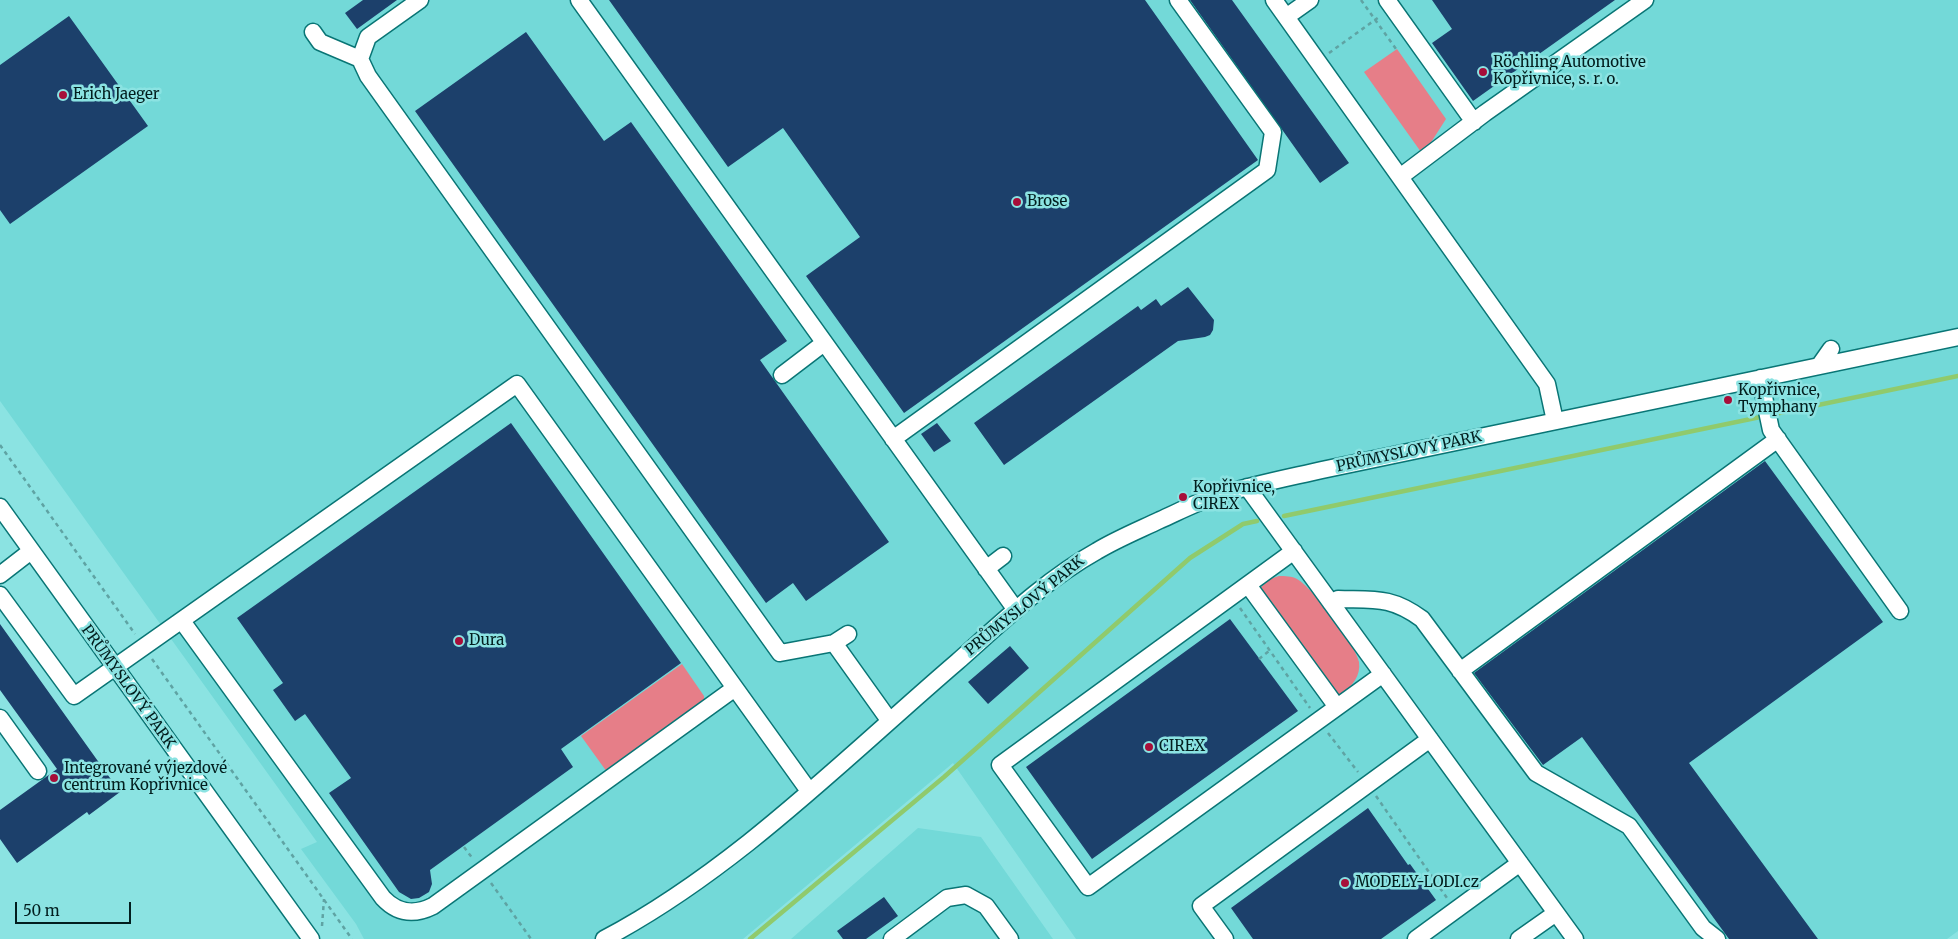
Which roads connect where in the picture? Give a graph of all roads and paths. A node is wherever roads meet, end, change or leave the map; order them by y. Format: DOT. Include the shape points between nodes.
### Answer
graph roads {
  1 [pos="420,0"];
  2 [pos="579,0"];
  3 [pos="1178,0"];
  4 [pos="1274,0"];
  5 [pos="1310,0"];
  6 [pos="1361,0"];
  7 [pos="1645,0"];
  8 [pos="1390,4"];
  9 [pos="1286,17"];
  10 [pos="1375,20"];
  11 [pos="312,32"];
  12 [pos="1396,49"];
  13 [pos="1325,55"];
  14 [pos="360,59"];
  15 [pos="1474,122"];
  16 [pos="1400,177"];
  17 [pos="1958,337"];
  18 [pos="824,343"];
  19 [pos="1831,349"];
  20 [pos="1819,366"];
  21 [pos="782,375"];
  22 [pos="1760,378"];
  23 [pos="1555,421"];
  24 [pos="893,439"];
  25 [pos="1778,439"];
  26 [pos="0,445"];
  27 [pos="1248,487"];
  28 [pos="0,507"];
  29 [pos="31,551"];
  30 [pos="1294,551"];
  31 [pos="1003,556"];
  32 [pos="986,569"];
  33 [pos="0,576"];
  34 [pos="1248,584"];
  35 [pos="0,595"];
  36 [pos="1331,603"];
  37 [pos="1237,604"];
  38 [pos="1016,610"];
  39 [pos="1900,611"];
  40 [pos="182,621"];
  41 [pos="848,634"];
  42 [pos="834,644"];
  43 [pos="144,648"];
  44 [pos="1269,650"];
  45 [pos="1259,659"];
  46 [pos="115,669"];
  47 [pos="1460,671"];
  48 [pos="1382,674"];
  49 [pos="735,688"];
  50 [pos="1337,707"];
  51 [pos="1312,711"];
  52 [pos="0,718"];
  53 [pos="889,720"];
  54 [pos="1324,727"];
  55 [pos="1430,739"];
  56 [pos="38,771"];
  57 [pos="1362,777"];
  58 [pos="1372,790"];
  59 [pos="809,791"];
  60 [pos="464,846"];
  61 [pos="1520,863"];
  62 [pos="482,871"];
  63 [pos="324,900"];
  64 [pos="1455,910"];
  65 [pos="1556,913"];
  66 [pos="316,934"];
  67 [pos="352,939"];
  68 [pos="531,939"];
  69 [pos="604,939"];
  70 [pos="892,939"];
  71 [pos="1010,939"];
  72 [pos="1225,939"];
  73 [pos="1416,939"];
  74 [pos="1519,939"];
  75 [pos="1575,939"];
  76 [pos="1717,939"];
  1 -- 14 [label="street" via="368,37"];
  2 -- 18 [label="street"];
  3 -- 24 [label="street" via="1273,132 1267,170"];
  4 -- 9 [label="street"];
  5 -- 9 [label="street"];
  6 -- 10 [label="path"];
  7 -- 15 [label="street"];
  8 -- 10 [label="path"];
  8 -- 15 [label="street"];
  9 -- 16 [label="street"];
  10 -- 12 [label="path"];
  10 -- 13 [label="path"];
  11 -- 14 [label="street" via="320,42"];
  14 -- 42 [label="street" via="374,84 780,653"];
  15 -- 16 [label="street"];
  16 -- 23 [label="street" via="1547,384"];
  17 -- 20 [label="street, PRŮMYSLOVÝ PARK"];
  18 -- 21 [label="street"];
  18 -- 24 [label="street"];
  19 -- 20 [label="street"];
  20 -- 22 [label="street, PRŮMYSLOVÝ PARK"];
  22 -- 23 [label="street, PRŮMYSLOVÝ PARK"];
  22 -- 25 [label="street" via="1771,430"];
  23 -- 27 [label="street, PRŮMYSLOVÝ PARK"];
  24 -- 32 [label="street"];
  25 -- 39 [label="street"];
  25 -- 47 [label="street"];
  26 -- 43 [label="path"];
  27 -- 30 [label="street"];
  27 -- 38 [label="street, PRŮMYSLOVÝ PARK" via="1185,508 1104,547 1069,568"];
  28 -- 29 [label="street, PRŮMYSLOVÝ PARK"];
  29 -- 33 [label="street"];
  29 -- 46 [label="street, PRŮMYSLOVÝ PARK"];
  30 -- 34 [label="street"];
  30 -- 36 [label="street"];
  31 -- 32 [label="street"];
  32 -- 38 [label="street"];
  34 -- 50 [label="street"];
  34 -- 50 [label="street" via="1000,765 1088,887"];
  35 -- 46 [label="street" via="74,696"];
  36 -- 47 [label="street" via="1338,599 1372,600 1390,601 1407,607 1422,619"];
  36 -- 48 [label="street"];
  37 -- 44 [label="path"];
  38 -- 53 [label="street, PRŮMYSLOVÝ PARK"];
  40 -- 43 [label="street"];
  40 -- 49 [label="street" via="517,384"];
  40 -- 62 [label="street" via="391,906 405,912 424,910"];
  41 -- 42 [label="street"];
  42 -- 53 [label="street"];
  43 -- 46 [label="street"];
  43 -- 63 [label="path"];
  44 -- 45 [label="path"];
  44 -- 51 [label="path"];
  46 -- 66 [label="street, PRŮMYSLOVÝ PARK"];
  47 -- 76 [label="street" via="1536,773 1629,826 1703,928"];
  48 -- 50 [label="street"];
  48 -- 55 [label="street"];
  49 -- 59 [label="street"];
  49 -- 62 [label="street"];
  52 -- 56 [label="street"];
  53 -- 59 [label="street, PRŮMYSLOVÝ PARK"];
  54 -- 57 [label="path"];
  55 -- 61 [label="street"];
  55 -- 72 [label="street" via="1201,906"];
  58 -- 64 [label="path"];
  59 -- 69 [label="street, PRŮMYSLOVÝ PARK" via="719,866 671,900"];
  60 -- 62 [label="path"];
  61 -- 64 [label="street"];
  61 -- 65 [label="street"];
  62 -- 68 [label="path"];
  63 -- 66 [label="path"];
  63 -- 67 [label="path"];
  64 -- 73 [label="street"];
  65 -- 74 [label="street"];
  65 -- 75 [label="street"];
  70 -- 71 [label="street" via="947,898 966,895 986,906"];
}
